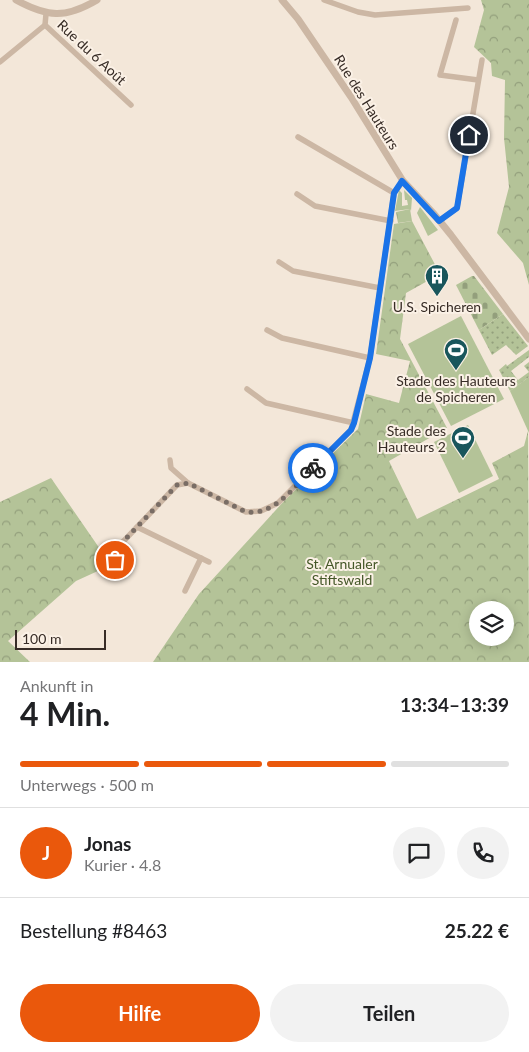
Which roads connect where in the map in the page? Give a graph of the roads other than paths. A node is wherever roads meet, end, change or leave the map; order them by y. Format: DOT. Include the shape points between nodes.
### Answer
graph roads {
  1 [pos="16,0"];
  2 [pos="97,0"];
  3 [pos="282,0"];
  4 [pos="324,0"];
  5 [pos="468,8"];
  6 [pos="46,14"];
  7 [pos="456,20"];
  8 [pos="45,25"];
  9 [pos="482,60"];
  10 [pos="0,62"];
  11 [pos="478,80"];
  12 [pos="131,105"];
  13 [pos="298,137"];
  14 [pos="402,181"];
  15 [pos="394,193"];
  16 [pos="297,194"];
  17 [pos="390,221"];
  18 [pos="439,221"];
  19 [pos="279,262"];
  20 [pos="380,288"];
  21 [pos="267,330"];
  22 [pos="529,339"];
  23 [pos="370,358"];
  24 [pos="247,389"];
  25 [pos="354,423"];
  26 [pos="170,460"];
  27 [pos="188,483"];
  28 [pos="137,527"];
  29 [pos="201,558"];
  30 [pos="115,560"];
  31 [pos="209,562"];
  32 [pos="186,591"];
  1 -- 6 [label="street"];
  2 -- 6 [label="street" via="83,8"];
  3 -- 14 [label="street, Rue des Hauteurs" via="351,97"];
  4 -- 5 [label="street" via="376,15"];
  6 -- 8 [label="street, Rue du 6 Août"];
  7 -- 11 [label="street" via="440,76"];
  8 -- 10 [label="street"];
  8 -- 12 [label="street, Rue du 6 Août"];
  9 -- 11 [label="street"];
  11 -- 18 [label="street" via="457,208"];
  13 -- 15 [label="street"];
  14 -- 15 [label="street"];
  14 -- 18 [label="street, Rue des Hauteurs"];
  15 -- 17 [label="street"];
  16 -- 17 [label="street" via="315,206"];
  17 -- 20 [label="street"];
  18 -- 22 [label="street, Rue des Hauteurs"];
  19 -- 20 [label="street" via="293,271"];
  20 -- 23 [label="street"];
  21 -- 23 [label="street" via="282,338"];
  23 -- 25 [label="street"];
  24 -- 25 [label="street" via="266,404"];
  25 -- 27 [label="street" via="344,438 278,503 261,511 246,512"];
  26 -- 27 [label="street" via="170,468"];
  27 -- 28 [label="street" via="177,485"];
  28 -- 29 [label="street"];
  28 -- 30 [label="street" via="118,547"];
  29 -- 31 [label="street"];
  29 -- 32 [label="street"];
}
